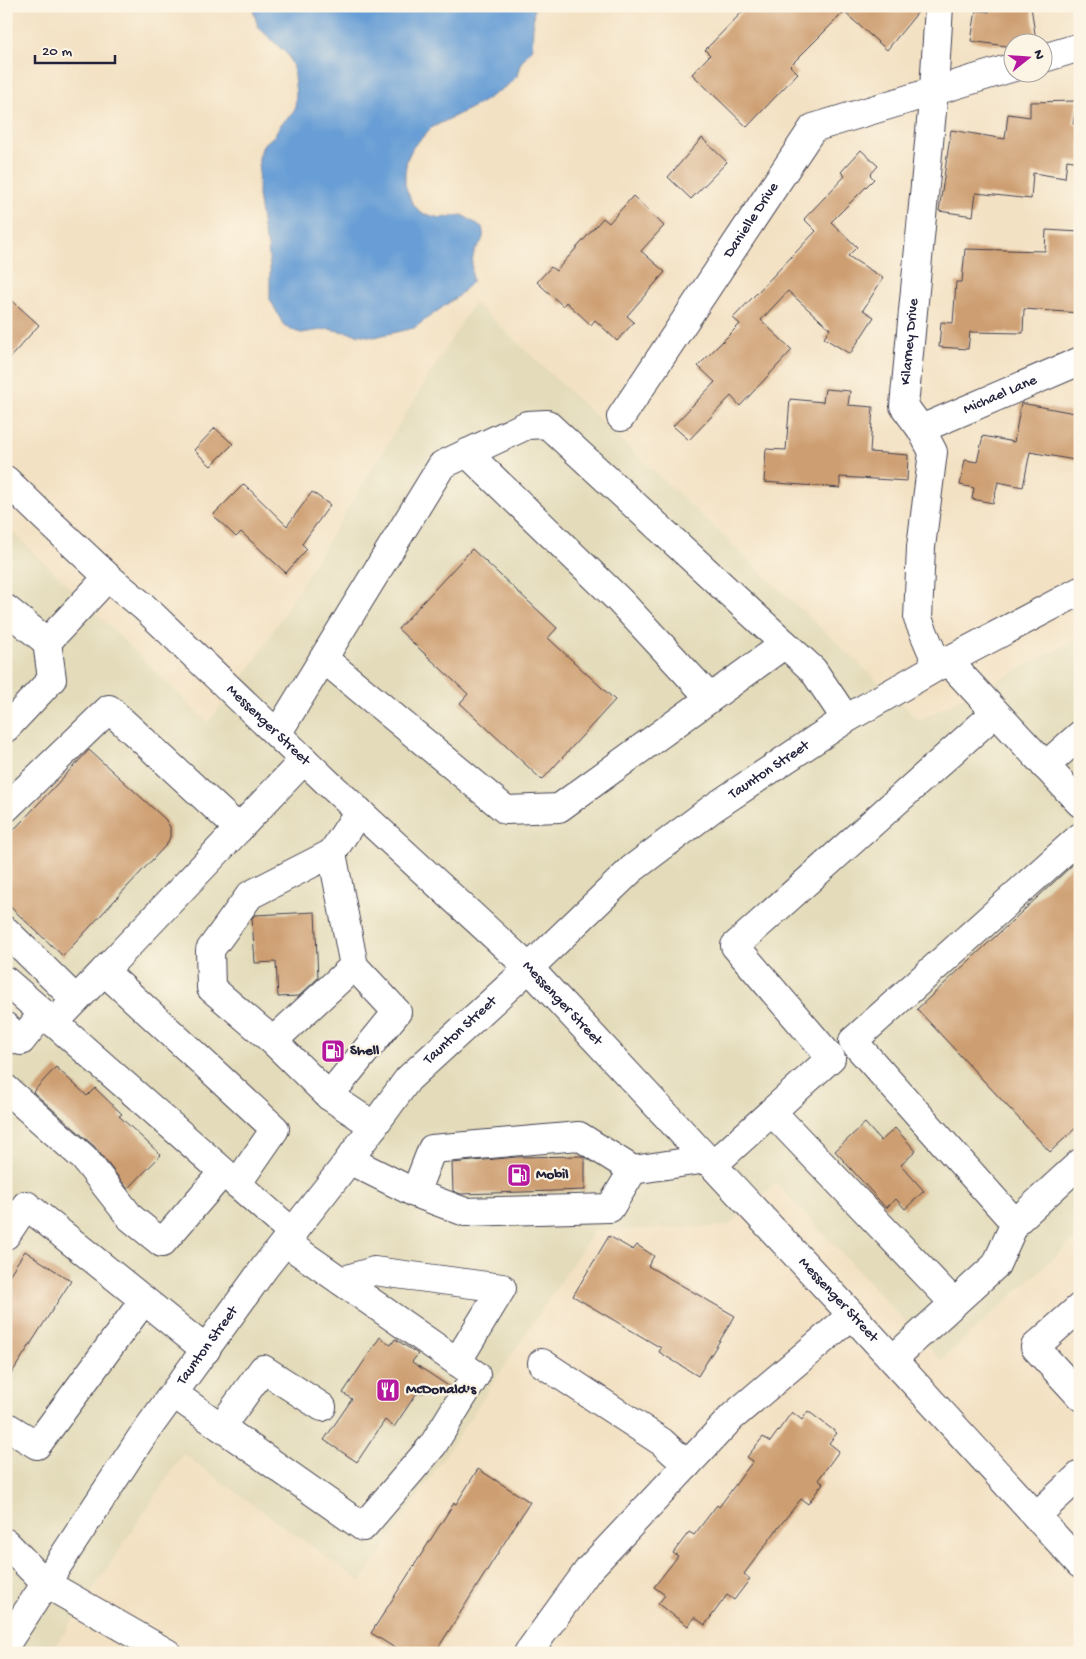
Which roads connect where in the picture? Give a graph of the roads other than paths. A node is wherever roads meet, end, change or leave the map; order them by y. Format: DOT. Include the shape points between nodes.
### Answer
graph roads {
  1 [pos="939,6"];
  2 [pos="1080,47"];
  3 [pos="1054,55"];
  4 [pos="1004,69"];
  5 [pos="934,90"];
  6 [pos="1080,361"];
  7 [pos="621,418"];
  8 [pos="922,429"];
  9 [pos="467,453"];
  10 [pos="6,480"];
  11 [pos="108,577"];
  12 [pos="1080,591"];
  13 [pos="6,609"];
  14 [pos="47,642"];
  15 [pos="785,644"];
  16 [pos="324,658"];
  17 [pos="943,664"];
  18 [pos="710,698"];
  19 [pos="996,712"];
  20 [pos="846,719"];
  21 [pos="6,728"];
  22 [pos="278,734"];
  23 [pos="1080,735"];
  24 [pos="304,760"];
  25 [pos="1045,766"];
  26 [pos="1080,804"];
  27 [pos="6,808"];
  28 [pos="359,811"];
  29 [pos="239,829"];
  30 [pos="1080,836"];
  31 [pos="332,853"];
  32 [pos="6,931"];
  33 [pos="354,966"];
  34 [pos="530,968"];
  35 [pos="104,971"];
  36 [pos="6,981"];
  37 [pos="76,1000"];
  38 [pos="49,1018"];
  39 [pos="6,1027"];
  40 [pos="273,1041"];
  41 [pos="853,1042"];
  42 [pos="831,1058"];
  43 [pos="6,1089"];
  44 [pos="329,1096"];
  45 [pos="772,1112"];
  46 [pos="374,1126"];
  47 [pos="349,1160"];
  48 [pos="710,1162"];
  49 [pos="1080,1162"];
  50 [pos="633,1170"];
  51 [pos="230,1178"];
  52 [pos="416,1193"];
  53 [pos="1015,1223"];
  54 [pos="6,1235"];
  55 [pos="289,1237"];
  56 [pos="341,1281"];
  57 [pos="144,1300"];
  58 [pos="954,1303"];
  59 [pos="1080,1306"];
  60 [pos="852,1314"];
  61 [pos="206,1350"];
  62 [pos="893,1359"];
  63 [pos="457,1362"];
  64 [pos="542,1363"];
  65 [pos="174,1394"];
  66 [pos="1080,1396"];
  67 [pos="322,1407"];
  68 [pos="6,1426"];
  69 [pos="221,1427"];
  70 [pos="687,1465"];
  71 [pos="1080,1475"];
  72 [pos="1036,1516"];
  73 [pos="6,1544"];
  74 [pos="1080,1564"];
  75 [pos="45,1583"];
  76 [pos="7,1640"];
  77 [pos="129,1644"];
  78 [pos="168,1653"];
  79 [pos="528,1653"];
  1 -- 5 [label="main road, Kilarney Drive"];
  2 -- 3 [label="main road"];
  4 -- 5 [label="main road, Danielle Drive"];
  5 -- 7 [label="main road, Danielle Drive" via="813,128"];
  5 -- 8 [label="main road, Kilarney Drive" via="904,406"];
  6 -- 8 [label="main road, Michael Lane"];
  8 -- 17 [label="main road, Kilarney Drive" via="933,452 921,547 918,619"];
  9 -- 15 [label="main road" via="527,425 547,424"];
  9 -- 16 [label="main road" via="442,465"];
  9 -- 18 [label="main road" via="619,600"];
  10 -- 11 [label="main road, Messenger Street"];
  11 -- 14 [label="main road"];
  11 -- 22 [label="main road, Messenger Street"];
  12 -- 17 [label="main road, Taunton Street"];
  13 -- 14 [label="main road"];
  14 -- 21 [label="main road" via="52,679"];
  15 -- 18 [label="main road"];
  15 -- 20 [label="main road" via="813,670"];
  16 -- 18 [label="main road" via="506,810 559,808"];
  16 -- 22 [label="main road"];
  17 -- 19 [label="main road"];
  17 -- 20 [label="main road, Taunton Street"];
  19 -- 25 [label="main road"];
  19 -- 42 [label="main road" via="735,946"];
  20 -- 34 [label="main road, Taunton Street" via="714,808 632,869"];
  22 -- 24 [label="main road, Messenger Street"];
  23 -- 25 [label="main road"];
  24 -- 28 [label="main road, Messenger Street"];
  24 -- 29 [label="main road"];
  25 -- 26 [label="main road"];
  27 -- 29 [label="main road" via="109,709"];
  28 -- 31 [label="main road"];
  28 -- 34 [label="main road, Messenger Street"];
  29 -- 35 [label="main road"];
  30 -- 41 [label="main road"];
  31 -- 33 [label="main road"];
  31 -- 40 [label="main road" via="250,895 210,950 211,988"];
  32 -- 37 [label="main road"];
  33 -- 40 [label="main road"];
  33 -- 44 [label="main road" via="397,1012"];
  34 -- 46 [label="main road, Taunton Street" via="408,1079"];
  34 -- 48 [label="main road, Messenger Street"];
  35 -- 37 [label="main road"];
  35 -- 51 [label="main road" via="275,1129"];
  36 -- 38 [label="main road"];
  37 -- 38 [label="main road"];
  38 -- 39 [label="main road" via="21,1040"];
  38 -- 51 [label="main road"];
  40 -- 44 [label="main road"];
  41 -- 42 [label="main road"];
  41 -- 53 [label="main road"];
  42 -- 45 [label="main road"];
  43 -- 51 [label="main road" via="84,1158 131,1218 162,1243"];
  44 -- 46 [label="main road"];
  45 -- 48 [label="main road"];
  45 -- 58 [label="main road"];
  46 -- 47 [label="main road, Taunton Street"];
  47 -- 52 [label="main road"];
  47 -- 55 [label="main road, Taunton Street"];
  48 -- 50 [label="main road"];
  48 -- 60 [label="main road, Messenger Street"];
  49 -- 53 [label="main road"];
  50 -- 52 [label="main road" via="610,1208 466,1212"];
  50 -- 52 [label="main road" via="579,1136 432,1149"];
  51 -- 55 [label="main road"];
  53 -- 58 [label="main road" via="996,1264"];
  54 -- 57 [label="main road" via="26,1205"];
  55 -- 56 [label="main road"];
  55 -- 61 [label="main road, Taunton Street"];
  56 -- 63 [label="main road"];
  56 -- 63 [label="main road" via="374,1271 502,1288"];
  57 -- 61 [label="main road"];
  57 -- 68 [label="main road" via="37,1445"];
  58 -- 62 [label="main road"];
  59 -- 66 [label="main road" via="1035,1347"];
  60 -- 62 [label="main road, Messenger Street"];
  60 -- 70 [label="main road" via="732,1417"];
  61 -- 65 [label="main road, Taunton Street"];
  62 -- 72 [label="main road, Messenger Street"];
  63 -- 69 [label="main road" via="476,1375 433,1445 363,1527"];
  64 -- 70 [label="main road" via="662,1442"];
  65 -- 69 [label="main road"];
  65 -- 75 [label="main road, Taunton Street"];
  67 -- 69 [label="main road" via="263,1369"];
  70 -- 79 [label="main road" via="589,1569"];
  71 -- 72 [label="main road"];
  72 -- 74 [label="main road, Messenger Street"];
  73 -- 75 [label="main road"];
  75 -- 76 [label="main road, Taunton Street"];
  75 -- 77 [label="main road"];
  77 -- 78 [label="main road"];
}
